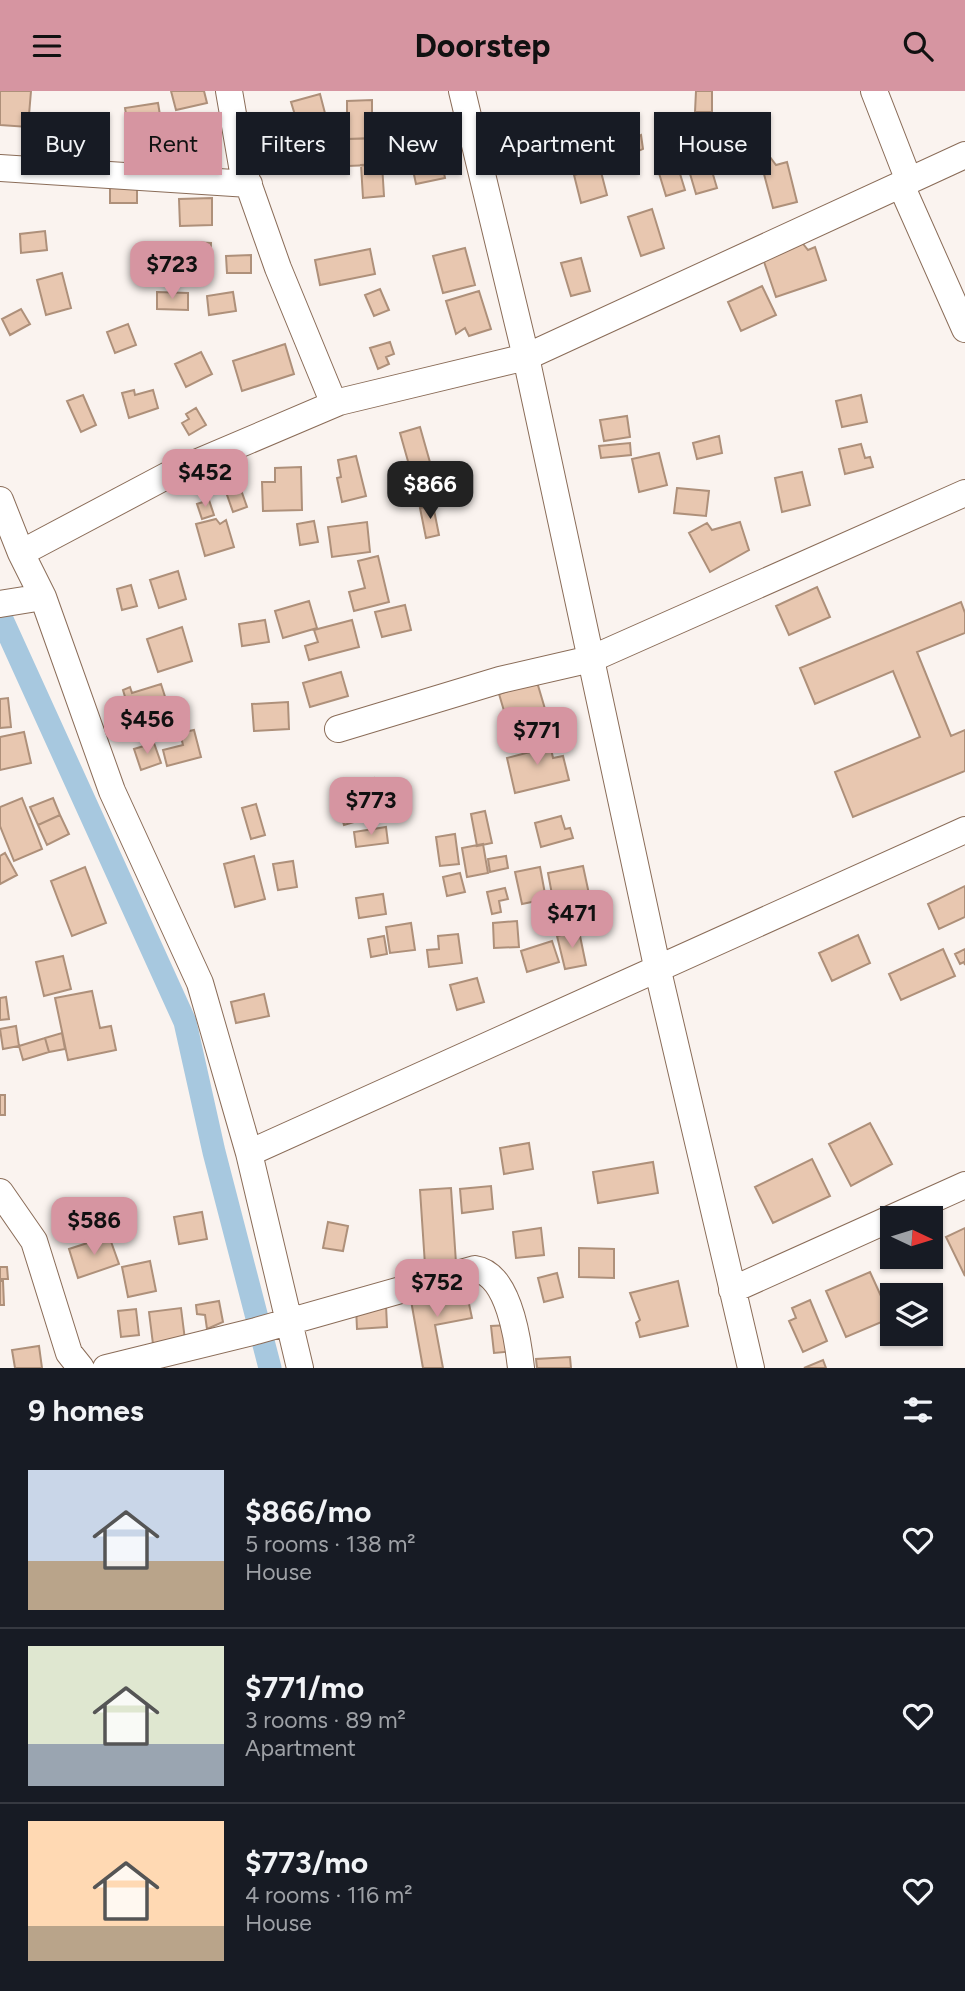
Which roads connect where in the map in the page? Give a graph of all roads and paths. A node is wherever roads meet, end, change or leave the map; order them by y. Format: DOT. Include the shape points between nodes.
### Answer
graph roads {
  1 [pos="229,91"];
  2 [pos="463,91"];
  3 [pos="874,91"];
  4 [pos="965,155"];
  5 [pos="0,168"];
  6 [pos="905,183"];
  7 [pos="249,184"];
  8 [pos="965,329"];
  9 [pos="526,357"];
  10 [pos="334,404"];
  11 [pos="965,493"];
  12 [pos="0,500"];
  13 [pos="21,553"];
  14 [pos="42,597"];
  15 [pos="0,604"];
  16 [pos="591,659"];
  17 [pos="338,729"];
  18 [pos="965,830"];
  19 [pos="658,971"];
  20 [pos="249,1153"];
  21 [pos="965,1185"];
  22 [pos="0,1192"];
  23 [pos="732,1290"];
  24 [pos="288,1320"];
  25 [pos="81,1368"];
  26 [pos="107,1368"];
  27 [pos="300,1368"];
  28 [pos="521,1368"];
  29 [pos="751,1368"];
  1 -- 7 [label="street"];
  2 -- 9 [label="street"];
  3 -- 6 [label="street"];
  4 -- 6 [label="street"];
  5 -- 7 [label="street"];
  6 -- 8 [label="street"];
  6 -- 9 [label="street"];
  7 -- 10 [label="street"];
  9 -- 10 [label="street"];
  9 -- 16 [label="street"];
  10 -- 13 [label="street" via="170,474"];
  11 -- 16 [label="street"];
  12 -- 13 [label="street"];
  13 -- 14 [label="street"];
  14 -- 15 [label="street"];
  14 -- 20 [label="street" via="112,791 200,983"];
  16 -- 17 [label="street" via="500,680"];
  16 -- 19 [label="street"];
  18 -- 19 [label="street"];
  19 -- 20 [label="street"];
  19 -- 23 [label="street"];
  20 -- 24 [label="street"];
  21 -- 23 [label="street"];
  22 -- 25 [label="street" via="34,1241 69,1353"];
  23 -- 29 [label="street"];
  24 -- 26 [label="street"];
  24 -- 27 [label="street"];
  24 -- 28 [label="street" via="485,1270 517,1331"];
}
